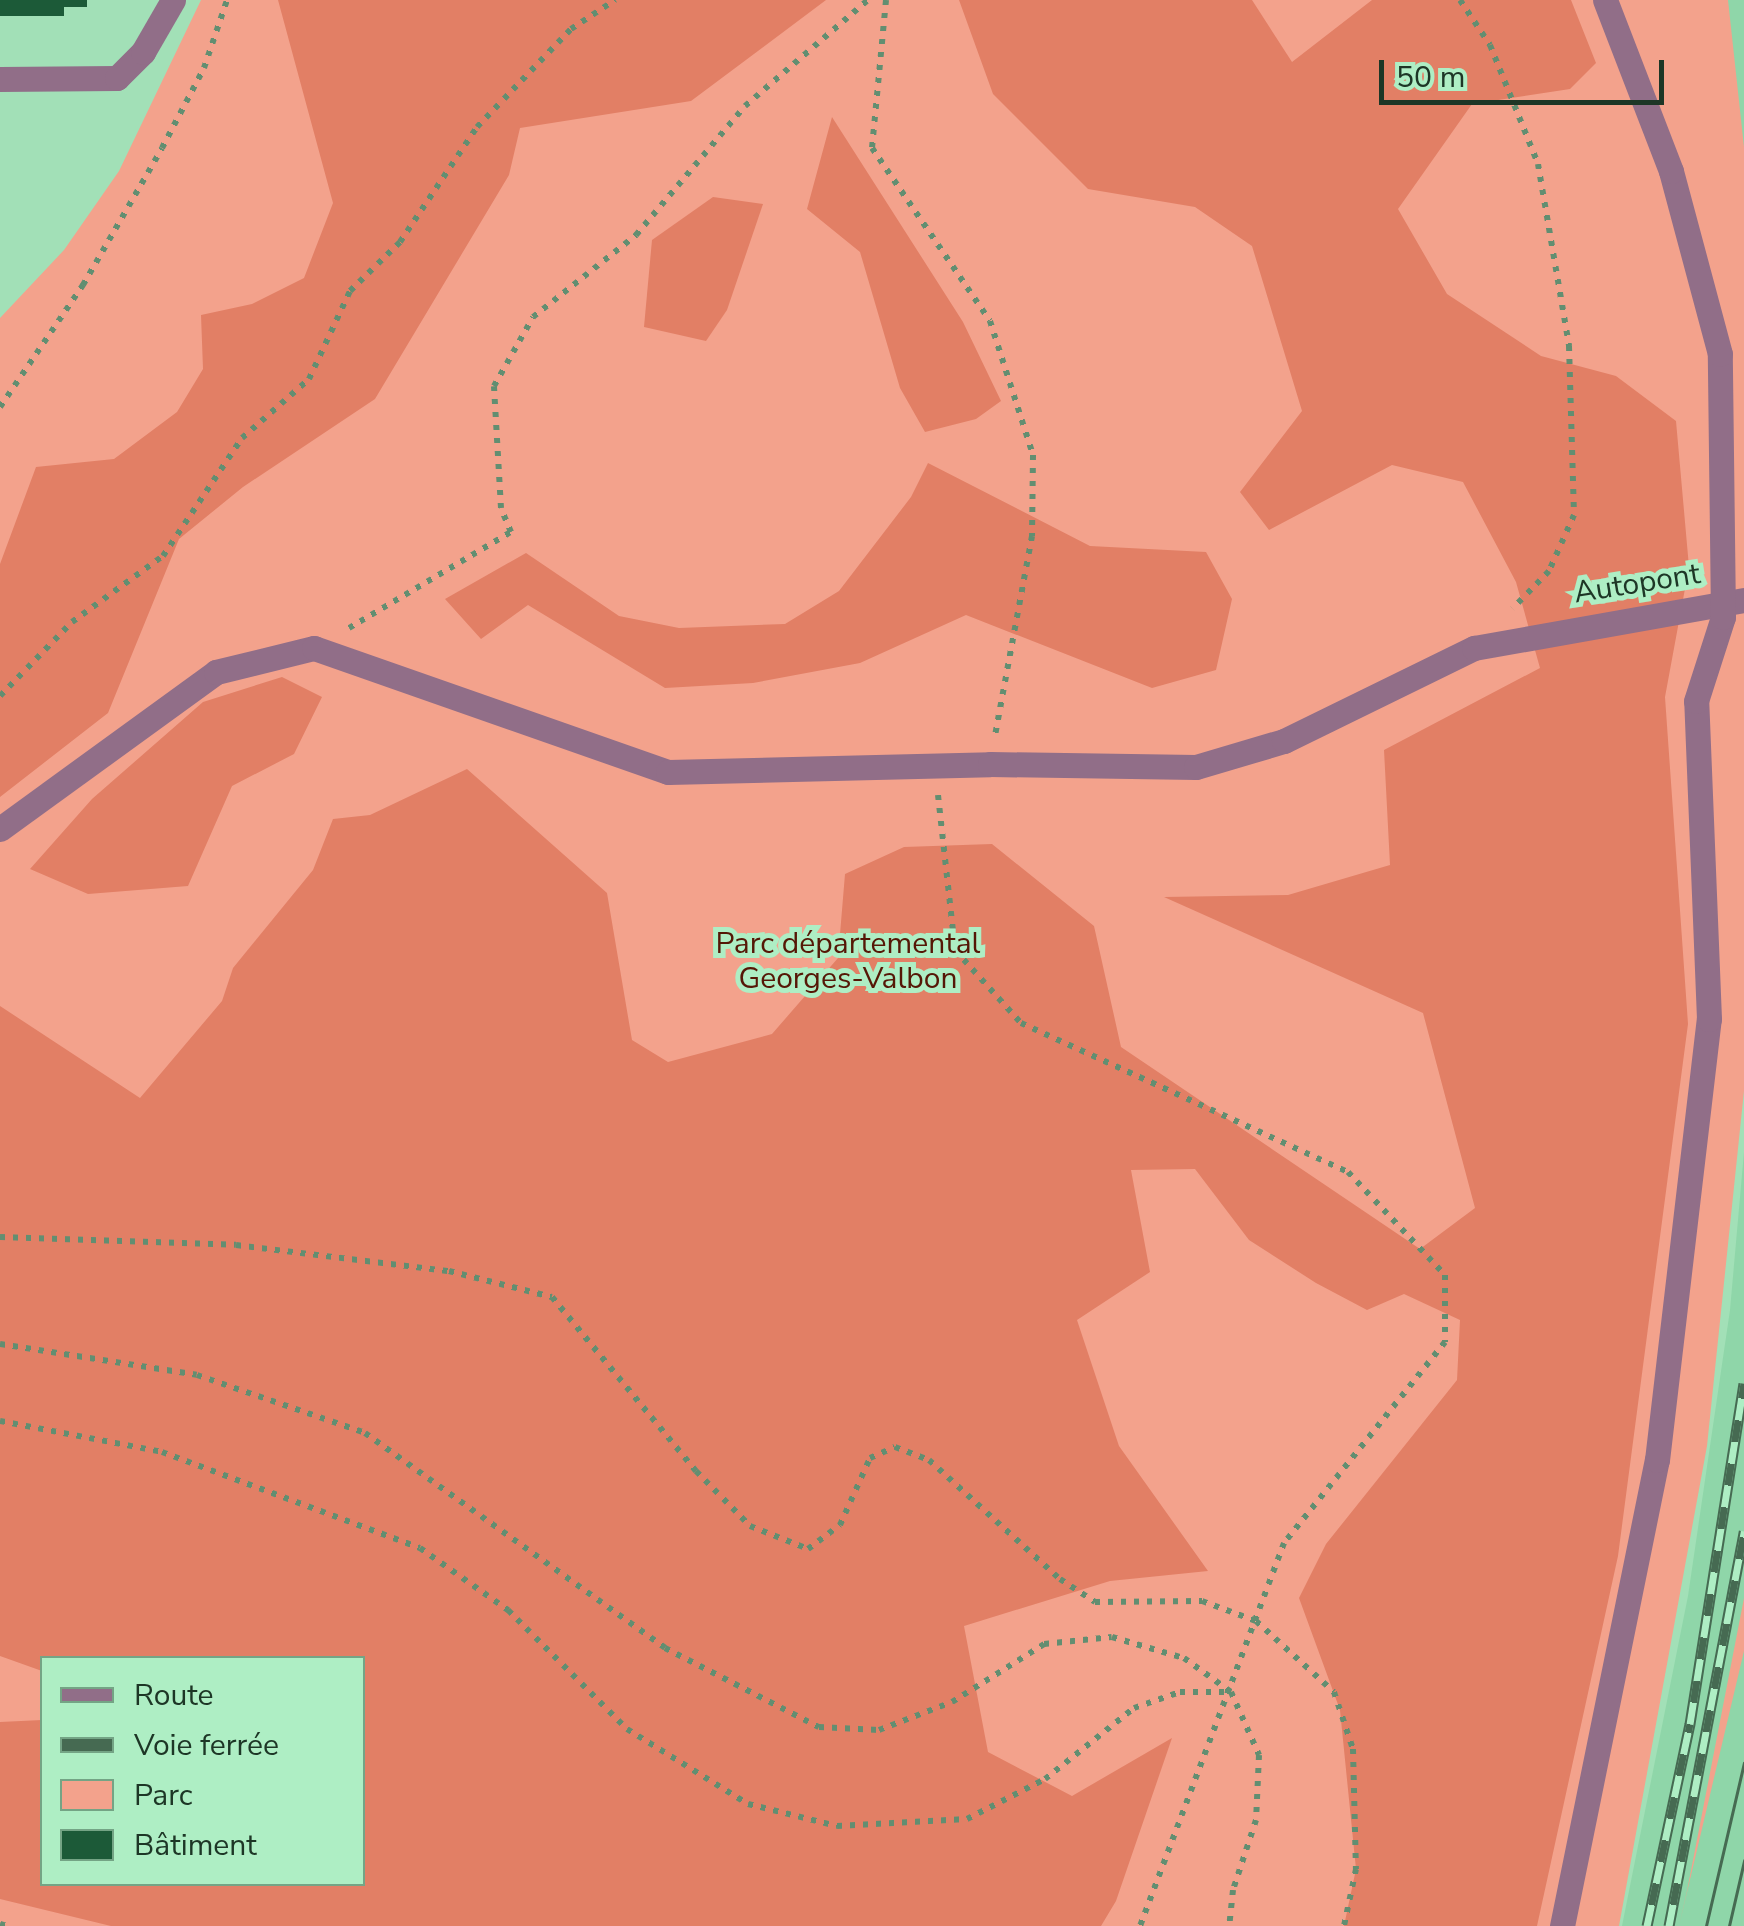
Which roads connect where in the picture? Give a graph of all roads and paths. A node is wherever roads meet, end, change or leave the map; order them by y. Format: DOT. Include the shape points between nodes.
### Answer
graph roads {
  1 [pos="173,0"];
  2 [pos="227,0"];
  3 [pos="615,0"];
  4 [pos="868,0"];
  5 [pos="886,0"];
  6 [pos="1460,0"];
  7 [pos="1605,0"];
  8 [pos="0,79"];
  9 [pos="0,407"];
  10 [pos="1744,600"];
  11 [pos="314,648"];
  12 [pos="1474,648"];
  13 [pos="0,696"];
  14 [pos="990,764"];
  15 [pos="935,766"];
  16 [pos="0,829"];
  17 [pos="0,1237"];
  18 [pos="0,1344"];
  19 [pos="0,1421"];
  20 [pos="1256,1621"];
  21 [pos="1231,1692"];
  22 [pos="1140,1926"];
  23 [pos="1230,1926"];
  24 [pos="1344,1926"];
  25 [pos="1562,1926"];
  1 -- 8 [label="street" via="143,52 118,78"];
  2 -- 9 [label="path" via="204,68 162,148 83,285"];
  3 -- 13 [label="path" via="572,29 477,127 400,242 350,291 309,379 242,438 163,556 72,622"];
  4 -- 11 [label="path" via="745,106 636,235 533,317 494,386 500,508 510,532"];
  5 -- 14 [label="path" via="872,148 990,321 1034,456 1032,536"];
  6 -- 12 [label="path" via="1490,45 1538,164 1569,346 1574,515 1549,571"];
  7 -- 25 [label="street" via="1670,172 1720,354 1723,617 1696,702 1709,1019 1658,1460"];
  10 -- 12 [label="street, Autopont"];
  11 -- 15 [label="street, Autopont" via="668,772"];
  11 -- 16 [label="street" via="216,672"];
  12 -- 14 [label="street, Autopont" via="1284,741 1196,767"];
  14 -- 15 [label="street, Autopont"];
  15 -- 20 [label="path" via="955,950 1021,1023 1348,1172 1444,1275 1445,1342 1284,1543"];
  17 -- 20 [label="path" via="236,1244 449,1271 552,1297 750,1526 808,1549 840,1525 870,1458 895,1447 929,1460 1060,1579 1095,1602 1202,1602"];
  18 -- 21 [label="path" via="197,1374 365,1434 665,1648 819,1727 879,1730 952,1702 1044,1644 1112,1637 1184,1658"];
  19 -- 21 [label="path" via="162,1452 420,1548 508,1610 628,1729 748,1804 837,1826 967,1819 1045,1779 1134,1708 1180,1692"];
  20 -- 21 [label="path"];
  20 -- 24 [label="path" via="1334,1692 1353,1749 1356,1869"];
  21 -- 22 [label="path"];
  21 -- 23 [label="path" via="1259,1755 1256,1820 1233,1890"];
}
